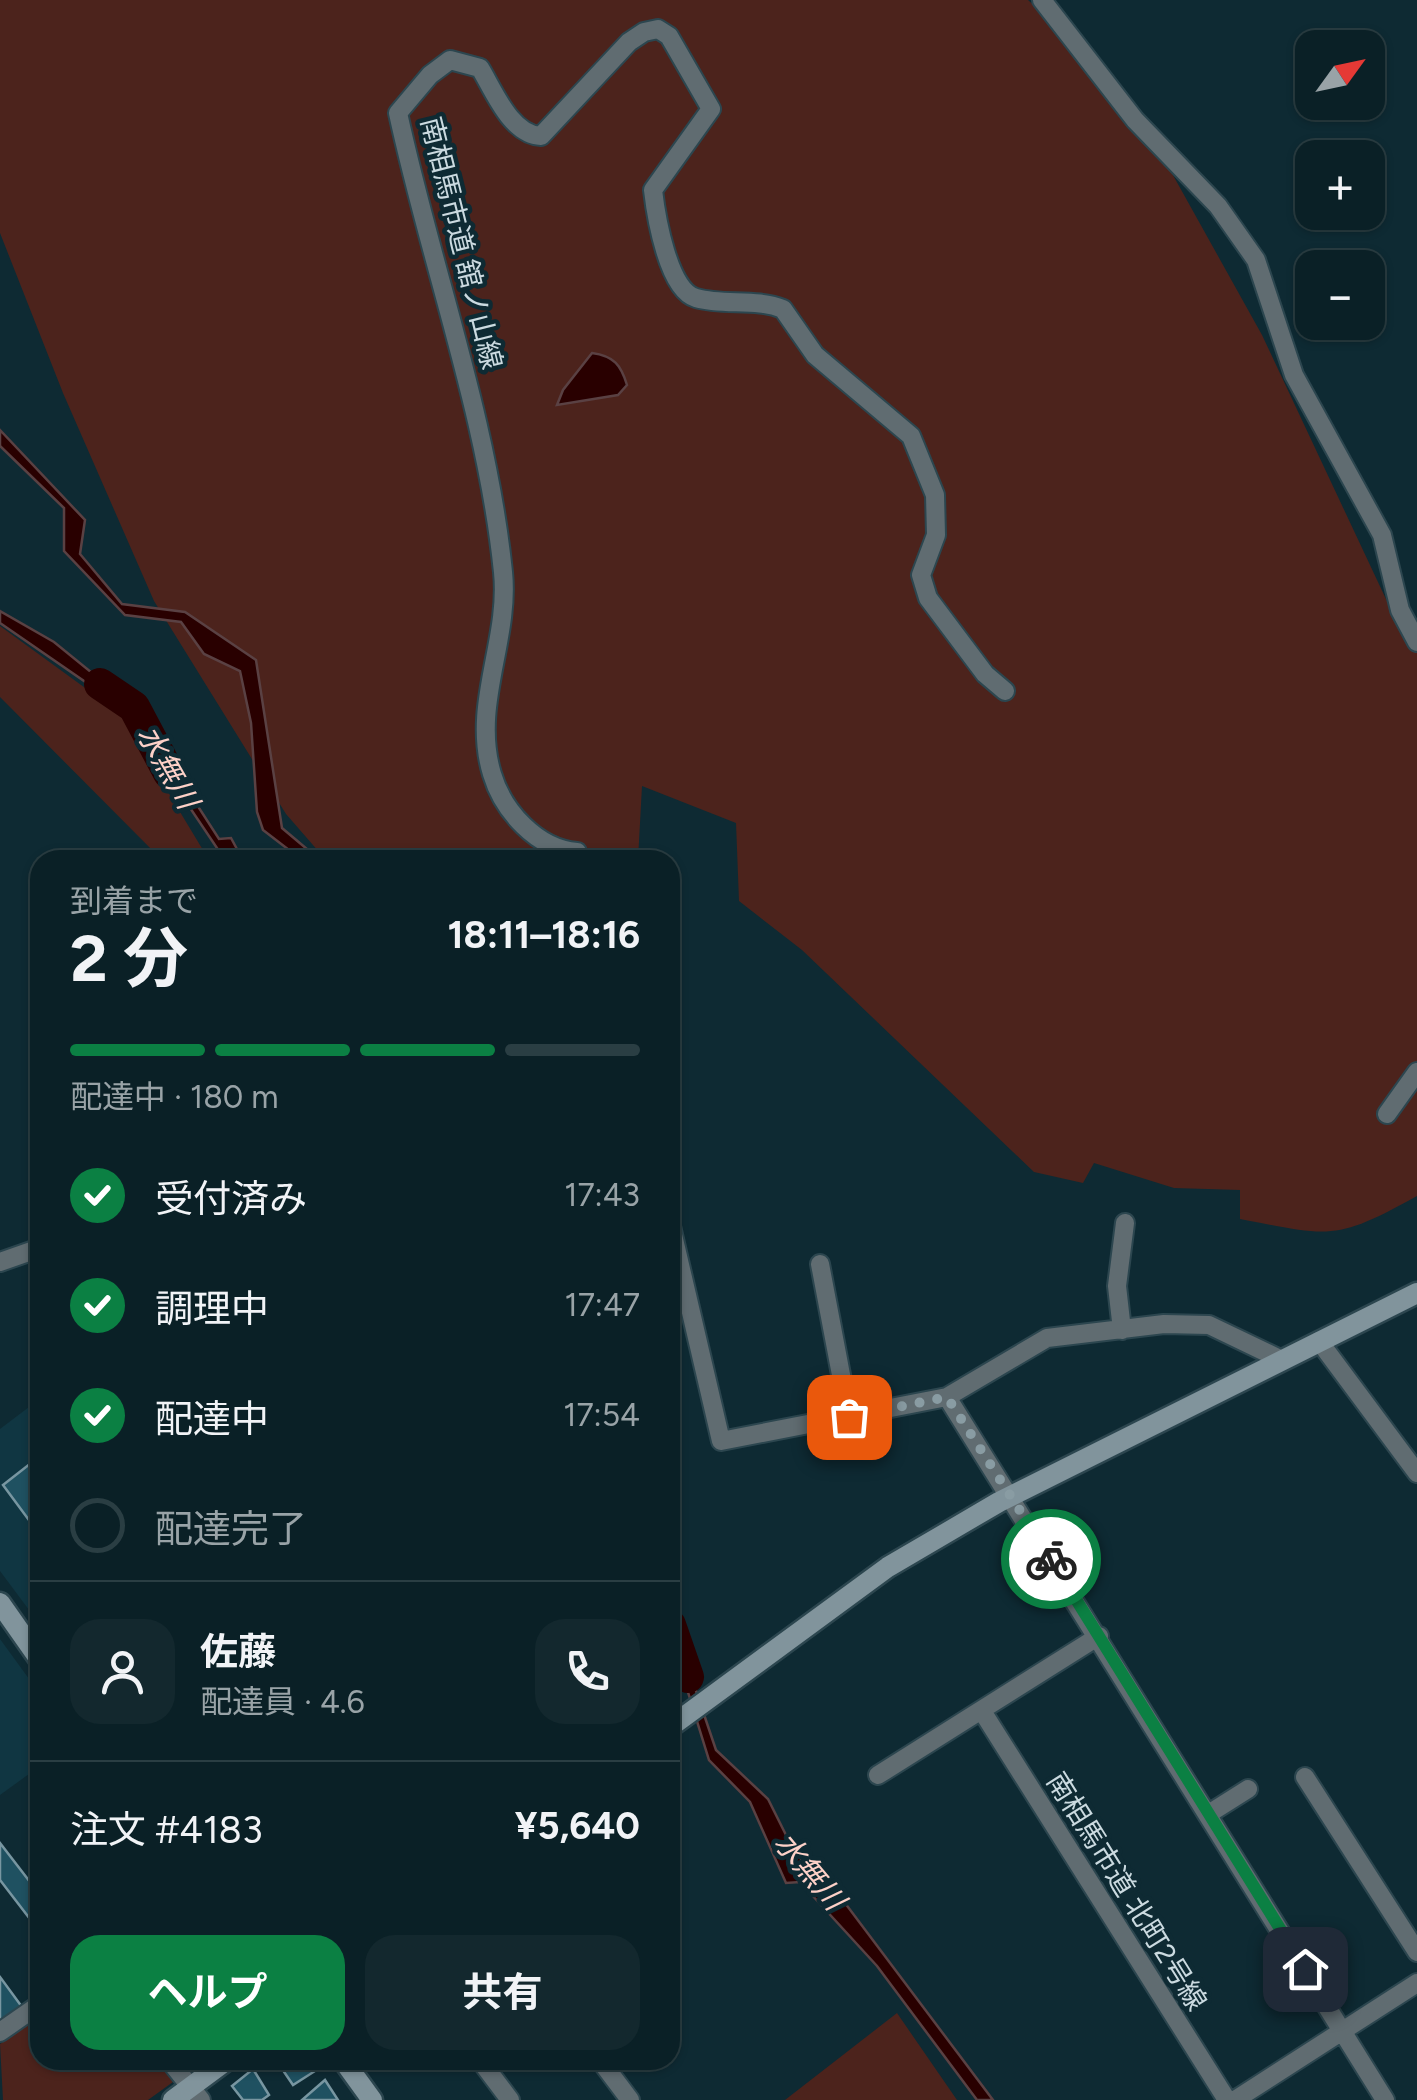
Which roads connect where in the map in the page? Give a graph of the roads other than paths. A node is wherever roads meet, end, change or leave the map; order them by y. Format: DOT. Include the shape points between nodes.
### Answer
graph roads {
  1 [pos="1042,0"];
  2 [pos="1417,642"];
  3 [pos="1005,691"];
  4 [pos="559,850"];
  5 [pos="1417,1072"];
  6 [pos="1387,1114"];
  7 [pos="1124,1223"];
  8 [pos="30,1252"];
  9 [pos="0,1262"];
  10 [pos="820,1264"];
  11 [pos="680,1265"];
  12 [pos="1417,1292"];
  13 [pos="1122,1330"];
  14 [pos="1319,1341"];
  15 [pos="1282,1360"];
  16 [pos="947,1397"];
  17 [pos="849,1417"];
  18 [pos="1417,1473"];
  19 [pos="1011,1496"];
  20 [pos="0,1603"];
  21 [pos="1098,1636"];
  22 [pos="30,1646"];
  23 [pos="982,1711"];
  24 [pos="680,1720"];
  25 [pos="878,1775"];
  26 [pos="1305,1777"];
  27 [pos="1248,1789"];
  28 [pos="1210,1812"];
  29 [pos="1417,1952"];
  30 [pos="1417,1983"];
  31 [pos="30,2011"];
  32 [pos="0,2032"];
  33 [pos="1343,2032"];
  34 [pos="174,2070"];
  35 [pos="216,2070"];
  36 [pos="350,2070"];
  37 [pos="487,2070"];
  38 [pos="608,2070"];
  39 [pos="188,2096"];
  40 [pos="507,2099"];
  41 [pos="372,2100"];
  42 [pos="630,2100"];
  43 [pos="1226,2100"];
  44 [pos="1235,2100"];
  45 [pos="1386,2100"];
  1 -- 2 [label="street" via="1256,260 1294,375 1382,534 1400,610"];
  3 -- 4 [label="street, 南相馬市道 舘ノ山線" via="928,598 921,575 936,535 935,495 911,436 816,355 783,309 692,298 679,284 653,190 711,109 669,36 644,32 629,42 541,136 514,124 480,68 450,60 398,113 484,438 504,573 505,620 485,708 492,775 505,804"];
  5 -- 6 [label="street"];
  7 -- 13 [label="street" via="1117,1286"];
  8 -- 9 [label="street"];
  10 -- 17 [label="street"];
  11 -- 17 [label="street" via="721,1441"];
  12 -- 14 [label="street"];
  13 -- 15 [label="street" via="1209,1325"];
  13 -- 16 [label="street" via="1047,1338"];
  14 -- 15 [label="street"];
  14 -- 18 [label="street"];
  15 -- 19 [label="street"];
  16 -- 17 [label="street"];
  16 -- 19 [label="street"];
  19 -- 21 [label="street"];
  19 -- 24 [label="street" via="888,1567"];
  20 -- 22 [label="street"];
  21 -- 23 [label="street"];
  21 -- 28 [label="street"];
  23 -- 25 [label="street"];
  23 -- 43 [label="street, 南相馬市道 北町2号線"];
  26 -- 29 [label="street"];
  27 -- 28 [label="street"];
  28 -- 33 [label="street"];
  30 -- 33 [label="street"];
  31 -- 32 [label="street"];
  33 -- 44 [label="street"];
  33 -- 45 [label="street"];
  34 -- 39 [label="street"];
  35 -- 39 [label="street"];
  36 -- 41 [label="street"];
  37 -- 40 [label="street"];
  38 -- 42 [label="street"];
}
